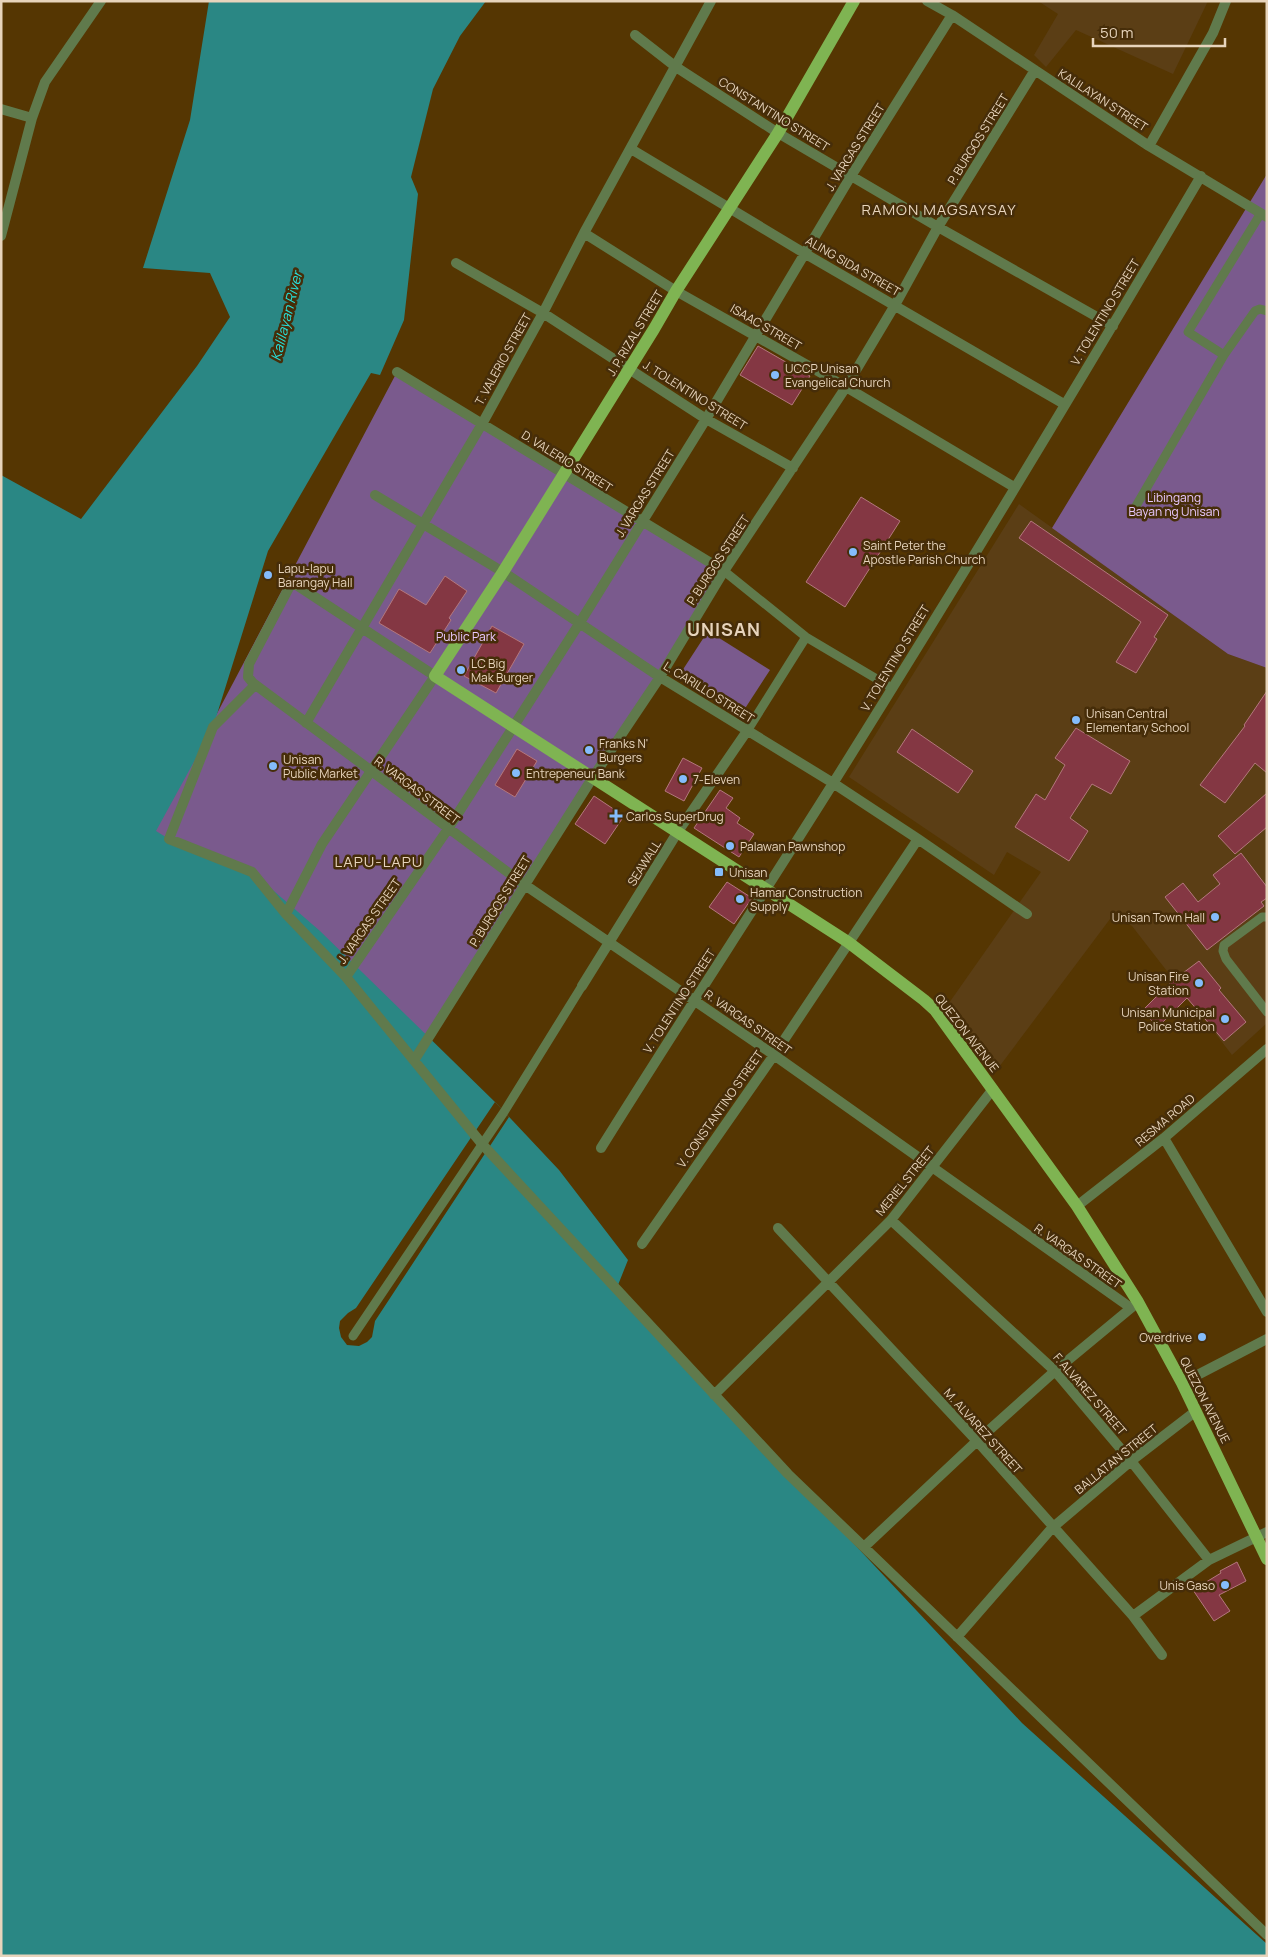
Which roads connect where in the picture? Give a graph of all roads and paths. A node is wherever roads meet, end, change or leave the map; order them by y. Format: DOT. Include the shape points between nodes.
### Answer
graph roads {
  1 [pos="100,1"];
  2 [pos="711,1"];
  3 [pos="854,1"];
  4 [pos="927,1"];
  5 [pos="1226,1"];
  6 [pos="952,15"];
  7 [pos="635,34"];
  8 [pos="676,68"];
  9 [pos="1035,70"];
  10 [pos="1,109"];
  11 [pos="32,118"];
  12 [pos="778,133"];
  13 [pos="1149,146"];
  14 [pos="631,149"];
  15 [pos="851,176"];
  16 [pos="1200,176"];
  17 [pos="730,208"];
  18 [pos="1264,215"];
  19 [pos="4,217"];
  20 [pos="938,227"];
  21 [pos="584,233"];
  22 [pos="1,236"];
  23 [pos="804,253"];
  24 [pos="456,263"];
  25 [pos="676,290"];
  26 [pos="895,305"];
  27 [pos="1267,311"];
  28 [pos="543,313"];
  29 [pos="1113,326"];
  30 [pos="756,336"];
  31 [pos="1224,354"];
  32 [pos="630,369"];
  33 [pos="397,372"];
  34 [pos="846,387"];
  35 [pos="1064,404"];
  36 [pos="706,419"];
  37 [pos="482,424"];
  38 [pos="793,468"];
  39 [pos="564,473"];
  40 [pos="1014,487"];
  41 [pos="375,495"];
  42 [pos="1136,506"];
  43 [pos="641,522"];
  44 [pos="422,523"];
  45 [pos="724,571"];
  46 [pos="503,572"];
  47 [pos="579,624"];
  48 [pos="362,628"];
  49 [pos="806,637"];
  50 [pos="436,676"];
  51 [pos="660,677"];
  52 [pos="252,681"];
  53 [pos="892,688"];
  54 [pos="306,723"];
  55 [pos="513,725"];
  56 [pos="748,731"];
  57 [pos="370,770"];
  58 [pos="593,777"];
  59 [pos="833,783"];
  60 [pos="448,829"];
  61 [pos="677,833"];
  62 [pos="918,839"];
  63 [pos="524,885"];
  64 [pos="765,891"];
  65 [pos="286,914"];
  66 [pos="1027,914"];
  67 [pos="1267,917"];
  68 [pos="848,942"];
  69 [pos="609,943"];
  70 [pos="346,977"];
  71 [pos="582,986"];
  72 [pos="694,1000"];
  73 [pos="1267,1012"];
  74 [pos="1267,1048"];
  75 [pos="774,1054"];
  76 [pos="415,1059"];
  77 [pos="993,1089"];
  78 [pos="1164,1138"];
  79 [pos="482,1144"];
  80 [pos="601,1148"];
  81 [pos="933,1168"];
  82 [pos="1077,1206"];
  83 [pos="891,1220"];
  84 [pos="778,1228"];
  85 [pos="642,1244"];
  86 [pos="829,1283"];
  87 [pos="1135,1305"];
  88 [pos="1267,1312"];
  89 [pos="353,1336"];
  90 [pos="1267,1339"];
  91 [pos="1055,1371"];
  92 [pos="1182,1383"];
  93 [pos="714,1395"];
  94 [pos="1196,1411"];
  95 [pos="976,1441"];
  96 [pos="1131,1461"];
  97 [pos="1052,1528"];
  98 [pos="1261,1534"];
  99 [pos="864,1547"];
  100 [pos="1267,1558"];
  101 [pos="1209,1560"];
  102 [pos="1133,1616"];
  103 [pos="957,1637"];
  104 [pos="1162,1655"];
  105 [pos="1267,1935"];
  1 -- 11 [label="street" via="45,82"];
  2 -- 8 [label="street, T. VALERIO STREET"];
  3 -- 12 [label="main road, J. P. RIZAL STREET"];
  4 -- 6 [label="street, KALILAYAN STREET"];
  5 -- 13 [label="street" via="1213,33"];
  6 -- 9 [label="street, KALILAYAN STREET"];
  6 -- 15 [label="street, J. VARGAS STREET"];
  7 -- 8 [label="street, CONSTANTINO STREET"];
  8 -- 12 [label="street, CONSTANTINO STREET"];
  8 -- 14 [label="street, T. VALERIO STREET"];
  9 -- 13 [label="street, KALILAYAN STREET"];
  9 -- 20 [label="street, P. BURGOS STREET"];
  10 -- 11 [label="street"];
  11 -- 19 [label="street"];
  12 -- 15 [label="street, CONSTANTINO STREET"];
  12 -- 17 [label="main road, J. P. RIZAL STREET"];
  13 -- 16 [label="street, KALILAYAN STREET"];
  14 -- 17 [label="street, ALING SIDA STREET"];
  14 -- 21 [label="street, T. VALERIO STREET"];
  15 -- 20 [label="street, CONSTANTINO STREET"];
  15 -- 23 [label="street, J. VARGAS STREET"];
  16 -- 18 [label="street, KALILAYAN STREET"];
  16 -- 29 [label="street, V. TOLENTINO STREET"];
  17 -- 23 [label="street, ALING SIDA STREET"];
  17 -- 25 [label="main road, J. P. RIZAL STREET"];
  18 -- 31 [label="lane" via="1188,332"];
  19 -- 22 [label="street"];
  20 -- 26 [label="street, P. BURGOS STREET"];
  20 -- 29 [label="street, CONSTANTINO STREET"];
  21 -- 25 [label="street, ISAAC STREET"];
  21 -- 28 [label="street, T. VALERIO STREET"];
  23 -- 26 [label="street, ALING SIDA STREET"];
  23 -- 30 [label="street, J. VARGAS STREET"];
  24 -- 28 [label="street, J. TOLENTINO STREET"];
  25 -- 30 [label="street, ISAAC STREET"];
  25 -- 32 [label="main road, J. P. RIZAL STREET"];
  26 -- 34 [label="street, P. BURGOS STREET"];
  26 -- 35 [label="street, ALING SIDA STREET"];
  27 -- 31 [label="lane" via="1255,310"];
  28 -- 32 [label="street, J. TOLENTINO STREET"];
  28 -- 37 [label="street, T. VALERIO STREET"];
  29 -- 35 [label="street, V. TOLENTINO STREET"];
  30 -- 34 [label="street, ISAAC STREET"];
  30 -- 36 [label="street, J. VARGAS STREET"];
  31 -- 42 [label="lane"];
  32 -- 36 [label="street, J. TOLENTINO STREET"];
  32 -- 39 [label="main road, J. P. RIZAL STREET"];
  33 -- 37 [label="street, D. VALERIO STREET"];
  34 -- 38 [label="street, P. BURGOS STREET"];
  34 -- 40 [label="street, ISAAC STREET"];
  35 -- 40 [label="street, V. TOLENTINO STREET"];
  36 -- 38 [label="street, J. TOLENTINO STREET"];
  36 -- 43 [label="street, J. VARGAS STREET"];
  37 -- 39 [label="street, D. VALERIO STREET"];
  37 -- 44 [label="street, T. VALERIO STREET"];
  38 -- 45 [label="street, P. BURGOS STREET"];
  39 -- 43 [label="street, D. VALERIO STREET"];
  39 -- 46 [label="main road, J. P. RIZAL STREET"];
  40 -- 53 [label="street, V. TOLENTINO STREET"];
  41 -- 44 [label="street, L. CARILLO STREET"];
  43 -- 45 [label="street, D. VALERIO STREET"];
  43 -- 47 [label="street, J. VARGAS STREET"];
  44 -- 46 [label="street, L. CARILLO STREET"];
  44 -- 48 [label="street, T. VALERIO STREET"];
  45 -- 49 [label="lane"];
  45 -- 51 [label="street, P. BURGOS STREET"];
  46 -- 47 [label="street, L. CARILLO STREET"];
  46 -- 50 [label="main road, J. P. RIZAL STREET"];
  47 -- 51 [label="street, L. CARILLO STREET"];
  47 -- 55 [label="street, J. VARGAS STREET"];
  48 -- 50 [label="street"];
  48 -- 52 [label="street" via="292,582 249,664"];
  48 -- 54 [label="street, T. VALERIO STREET"];
  49 -- 53 [label="lane"];
  49 -- 56 [label="lane"];
  50 -- 55 [label="main road, QUEZON AVENUE"];
  50 -- 57 [label="street"];
  51 -- 56 [label="street, L. CARILLO STREET"];
  51 -- 58 [label="street, P. BURGOS STREET"];
  52 -- 54 [label="street, R. VARGAS STREET"];
  52 -- 65 [label="street" via="214,726 169,839 252,872"];
  53 -- 59 [label="street, V. TOLENTINO STREET"];
  54 -- 57 [label="street, R. VARGAS STREET"];
  55 -- 58 [label="main road, QUEZON AVENUE"];
  55 -- 60 [label="street, J. VARGAS STREET"];
  56 -- 59 [label="street, L. CARILLO STREET"];
  56 -- 61 [label="street, SEAWALL"];
  57 -- 60 [label="street, R. VARGAS STREET"];
  57 -- 65 [label="street" via="322,844"];
  58 -- 61 [label="main road, QUEZON AVENUE"];
  58 -- 63 [label="street, P. BURGOS STREET"];
  59 -- 62 [label="street, L. CARILLO STREET"];
  59 -- 64 [label="street, V. TOLENTINO STREET"];
  60 -- 63 [label="street, R. VARGAS STREET"];
  60 -- 70 [label="street, J. VARGAS STREET"];
  61 -- 64 [label="main road, QUEZON AVENUE"];
  61 -- 69 [label="street, SEAWALL"];
  62 -- 66 [label="street, L. CARILLO STREET"];
  62 -- 68 [label="street, V. CONSTANTINO STREET"];
  63 -- 69 [label="street, R. VARGAS STREET"];
  63 -- 76 [label="street, P. BURGOS STREET"];
  64 -- 68 [label="main road, QUEZON AVENUE"];
  64 -- 72 [label="street, V. TOLENTINO STREET"];
  65 -- 70 [label="street"];
  67 -- 73 [label="lane" via="1262,917 1224,945 1223,951"];
  68 -- 75 [label="street, V. CONSTANTINO STREET"];
  68 -- 77 [label="main road, QUEZON AVENUE" via="934,1010"];
  69 -- 71 [label="street, SEAWALL"];
  69 -- 72 [label="street, R. VARGAS STREET"];
  70 -- 76 [label="street"];
  71 -- 79 [label="lane"];
  72 -- 75 [label="street, R. VARGAS STREET"];
  72 -- 80 [label="street, V. TOLENTINO STREET"];
  74 -- 78 [label="street, RESMA ROAD"];
  75 -- 81 [label="street, R. VARGAS STREET"];
  75 -- 85 [label="street, V. CONSTANTINO STREET"];
  76 -- 79 [label="street"];
  77 -- 81 [label="street, MERIEL STREET"];
  77 -- 82 [label="main road, QUEZON AVENUE"];
  78 -- 82 [label="street, RESMA ROAD"];
  78 -- 88 [label="street"];
  79 -- 89 [label="lane"];
  79 -- 93 [label="street"];
  81 -- 83 [label="street, MERIEL STREET"];
  81 -- 87 [label="street, R. VARGAS STREET"];
  82 -- 87 [label="main road, QUEZON AVENUE"];
  83 -- 86 [label="street, MERIEL STREET"];
  83 -- 91 [label="street, F. ALVAREZ STREET"];
  84 -- 86 [label="street, M. ALVAREZ STREET"];
  86 -- 93 [label="street, MERIEL STREET"];
  86 -- 95 [label="street, M. ALVAREZ STREET"];
  87 -- 91 [label="street"];
  87 -- 92 [label="main road, QUEZON AVENUE"];
  90 -- 92 [label="street"];
  91 -- 95 [label="street"];
  91 -- 96 [label="street, F. ALVAREZ STREET"];
  92 -- 94 [label="main road, QUEZON AVENUE"];
  93 -- 99 [label="street" via="788,1474"];
  94 -- 96 [label="street, BALLATAN STREET"];
  94 -- 98 [label="main road, QUEZON AVENUE"];
  95 -- 97 [label="street, M. ALVAREZ STREET"];
  95 -- 99 [label="street"];
  96 -- 97 [label="street, BALLATAN STREET"];
  96 -- 101 [label="street, F. ALVAREZ STREET"];
  97 -- 102 [label="street, M. ALVAREZ STREET"];
  97 -- 103 [label="street, BALLATAN STREET"];
  98 -- 100 [label="main road, QUEZON AVENUE"];
  98 -- 101 [label="street"];
  99 -- 103 [label="street"];
  101 -- 102 [label="street"];
  102 -- 104 [label="street, M. ALVAREZ STREET"];
  103 -- 105 [label="street"];
}
